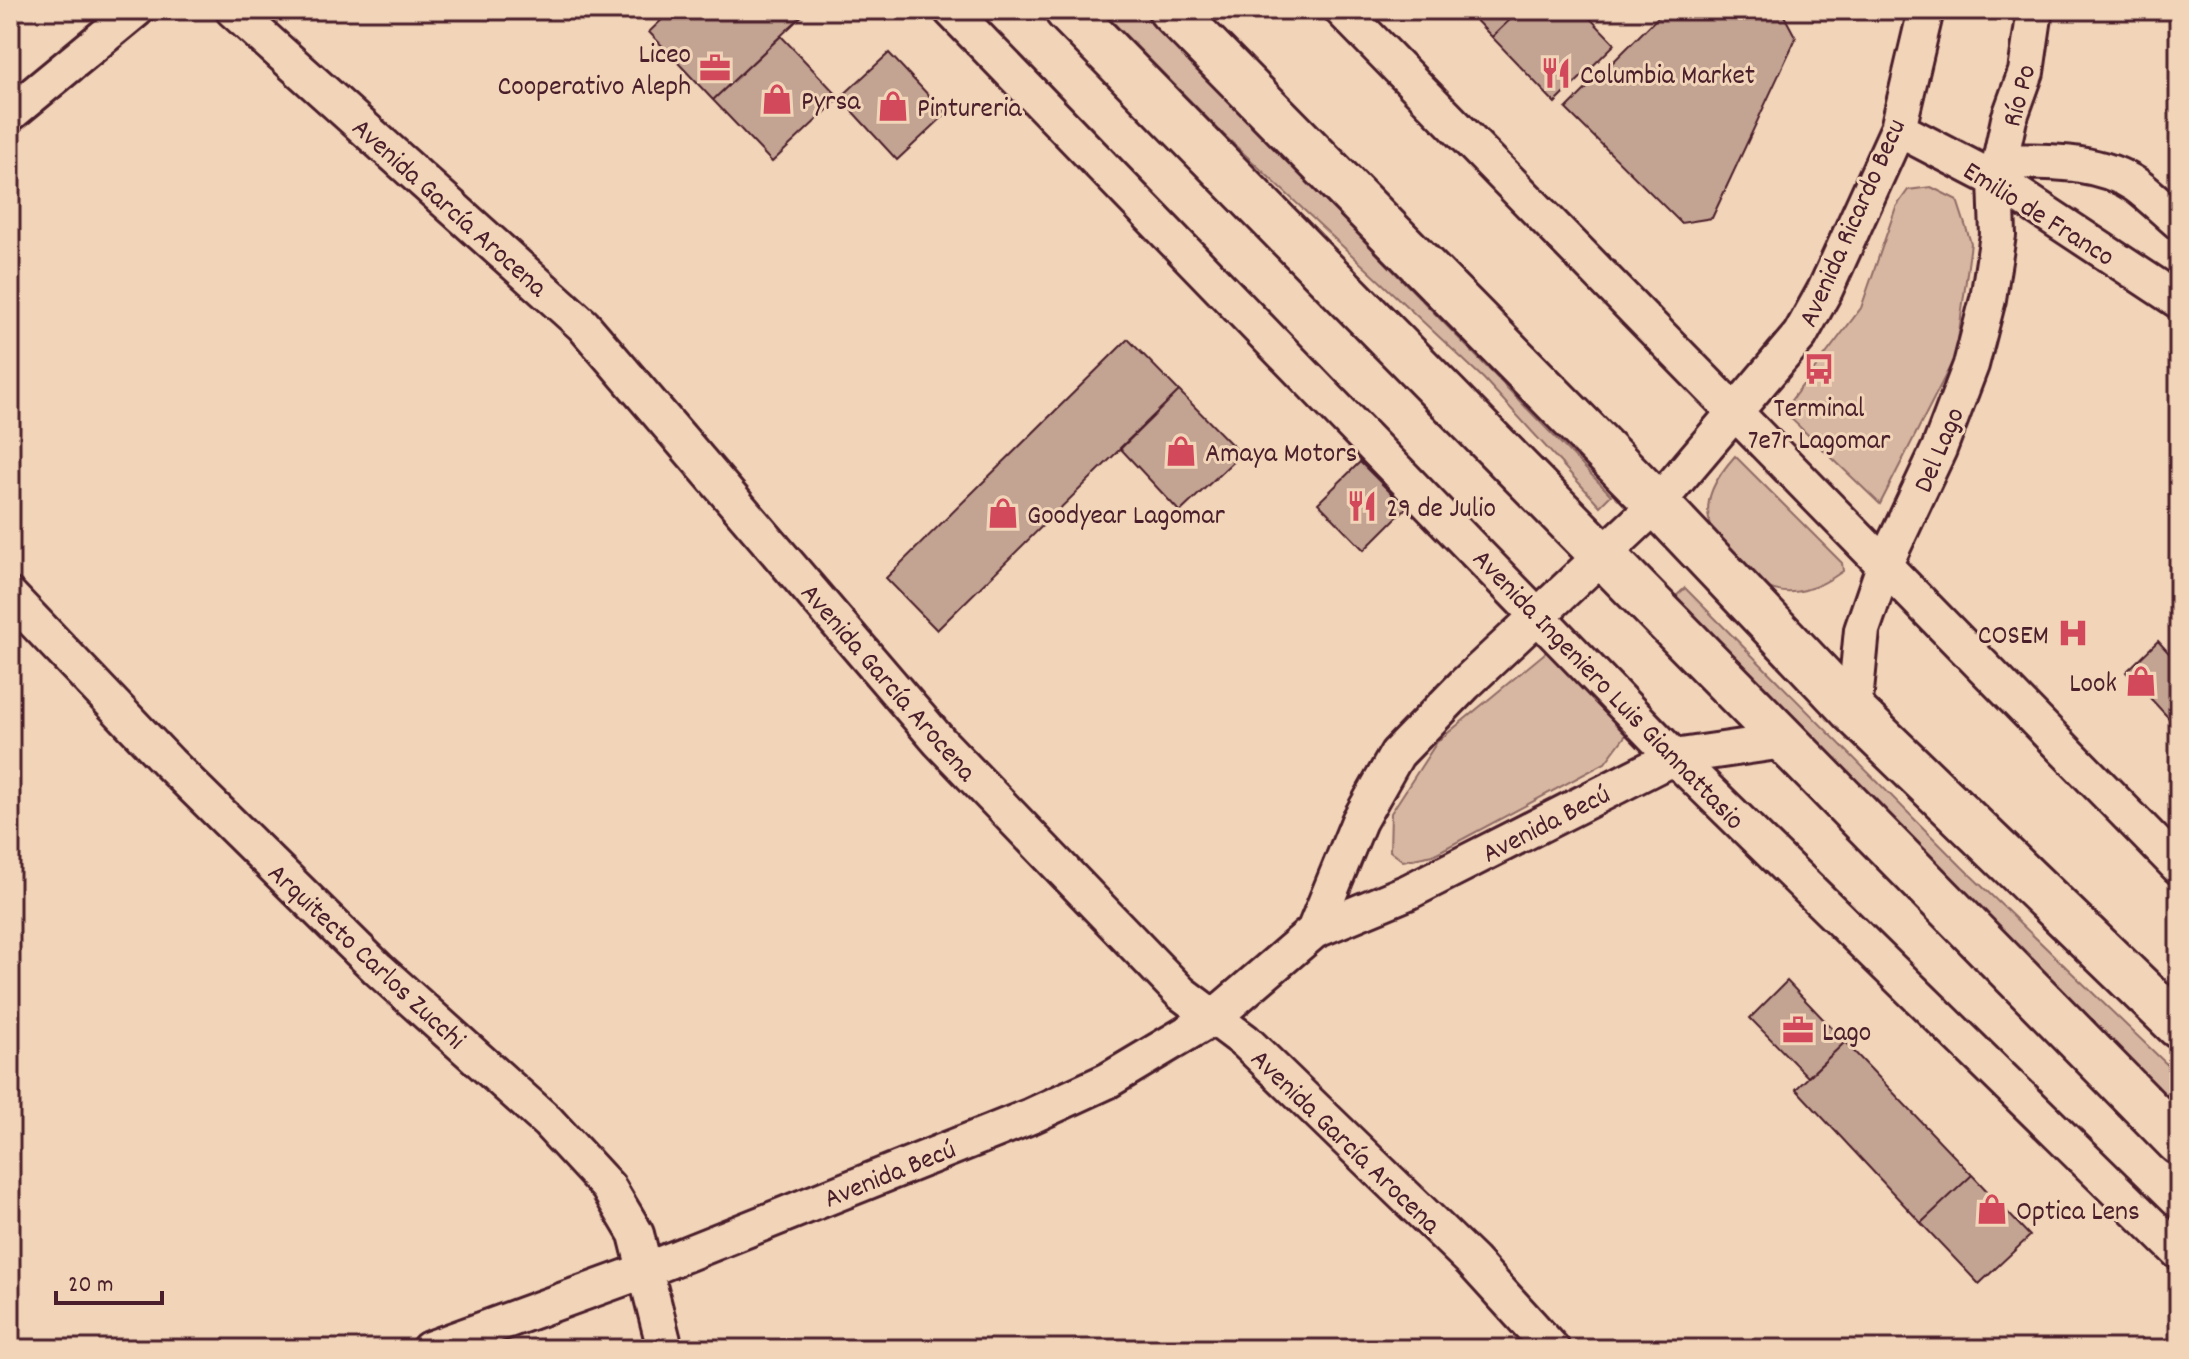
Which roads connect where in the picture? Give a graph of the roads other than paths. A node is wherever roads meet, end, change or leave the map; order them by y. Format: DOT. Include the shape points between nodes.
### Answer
graph roads {
  1 [pos="136,10"];
  2 [pos="233,10"];
  3 [pos="951,10"];
  4 [pos="1067,10"];
  5 [pos="1171,10"];
  6 [pos="1342,10"];
  7 [pos="1926,10"];
  8 [pos="2035,10"];
  9 [pos="10,114"];
  10 [pos="1898,129"];
  11 [pos="1998,170"];
  12 [pos="2179,222"];
  13 [pos="2175,292"];
  14 [pos="1735,413"];
  15 [pos="1657,504"];
  16 [pos="1604,556"];
  17 [pos="1884,566"];
  18 [pos="10,596"];
  19 [pos="1539,616"];
  20 [pos="1854,712"];
  21 [pos="1784,741"];
  22 [pos="1674,757"];
  23 [pos="2179,867"];
  24 [pos="1314,931"];
  25 [pos="1214,1017"];
  26 [pos="2179,1026"];
  27 [pos="2179,1142"];
  28 [pos="2179,1252"];
  29 [pos="646,1270"];
  30 [pos="429,1349"];
  31 [pos="665,1349"];
  32 [pos="1552,1349"];
  1 -- 9 [label="street"];
  2 -- 25 [label="street, Avenida García Arocena" via="583,325 939,741 1181,993"];
  3 -- 19 [label="street, Avenida Ingeniero Luis Giannattasio"];
  4 -- 16 [label="main road"];
  5 -- 15 [label="main road"];
  6 -- 14 [label="street"];
  7 -- 10 [label="street, Avenida Ricardo Becu"];
  8 -- 11 [label="street, Río Po" via="2026,72"];
  10 -- 11 [label="street, Emilio de Franco"];
  10 -- 14 [label="street, Avenida Ricardo Becu" via="1800,335"];
  11 -- 12 [label="street" via="2066,163 2107,171 2135,185"];
  11 -- 13 [label="street, Emilio de Franco"];
  11 -- 17 [label="street, Del Lago" via="1998,235 1971,365"];
  14 -- 15 [label="street, Avenida Ricardo Becu"];
  14 -- 17 [label="street"];
  15 -- 16 [label="street, Avenida Ricardo Becu"];
  15 -- 20 [label="main road"];
  16 -- 19 [label="street, Avenida Becú"];
  16 -- 21 [label="main road"];
  17 -- 20 [label="street, Del Lago" via="1862,630"];
  17 -- 23 [label="street"];
  18 -- 29 [label="street, Arquitecto Carlos Zucchi" via="169,763 378,969 548,1122 608,1187 636,1234"];
  19 -- 22 [label="street, Avenida Ingeniero Luis Giannattasio"];
  19 -- 24 [label="street, Avenida Becú" via="1397,754 1359,821"];
  20 -- 26 [label="main road"];
  21 -- 22 [label="street, Avenida Becú"];
  21 -- 27 [label="main road"];
  22 -- 24 [label="street, Avenida Becú" via="1408,892"];
  22 -- 28 [label="street, Avenida Ingeniero Luis Giannattasio"];
  24 -- 25 [label="street, Avenida Becú"];
  25 -- 29 [label="street, Avenida Becú" via="1107,1081 1031,1116"];
  25 -- 32 [label="street, Avenida García Arocena" via="1449,1239"];
  29 -- 30 [label="street, Avenida Becú"];
  29 -- 31 [label="street, Arquitecto Carlos Zucchi"];
}
